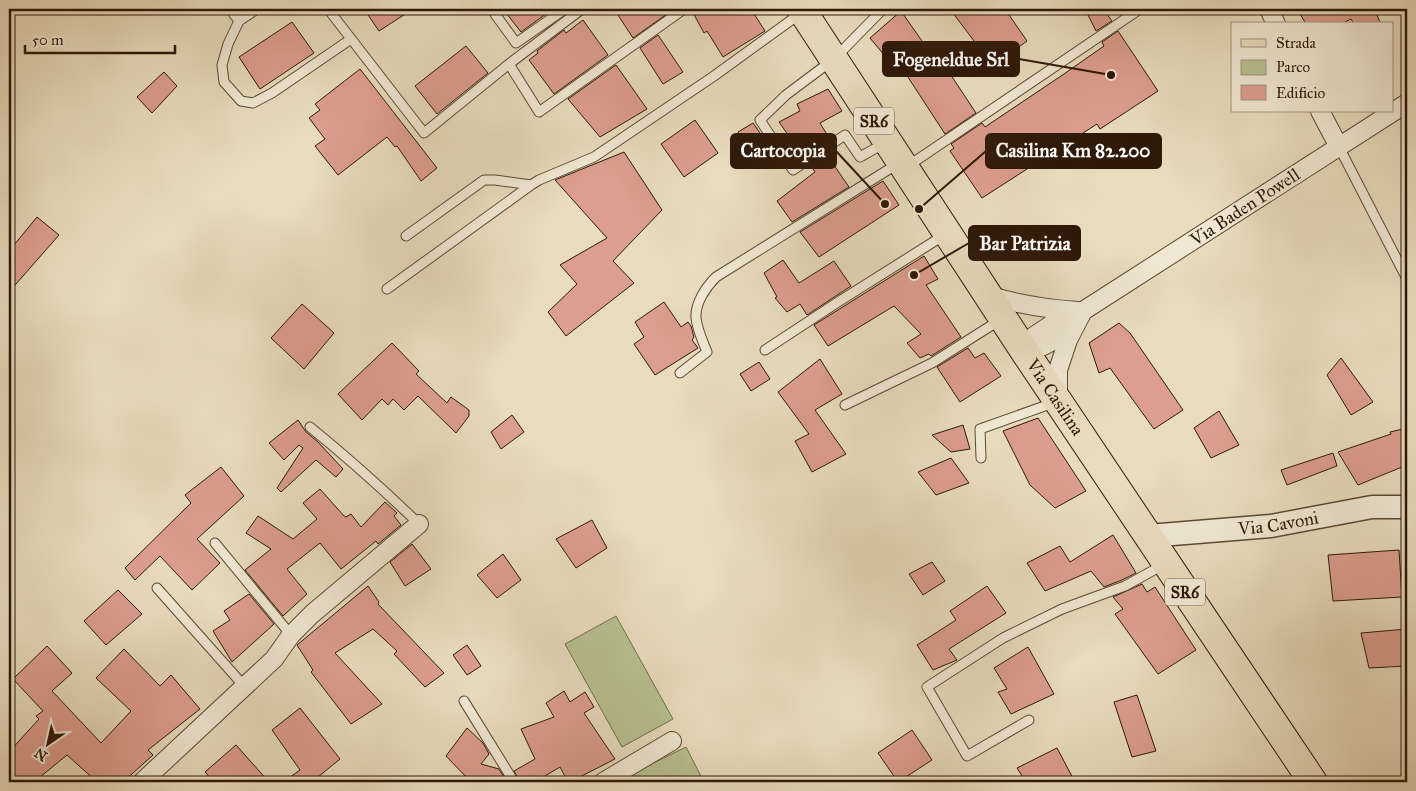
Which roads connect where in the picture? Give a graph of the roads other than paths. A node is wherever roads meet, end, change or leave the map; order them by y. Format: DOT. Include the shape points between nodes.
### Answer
graph roads {
  1 [pos="230,9"];
  2 [pos="257,9"];
  3 [pos="328,9"];
  4 [pos="563,9"];
  5 [pos="582,9"];
  6 [pos="684,9"];
  7 [pos="883,9"];
  8 [pos="1140,9"];
  9 [pos="1269,9"];
  10 [pos="802,10"];
  11 [pos="495,14"];
  12 [pos="239,21"];
  13 [pos="1275,22"];
  14 [pos="351,38"];
  15 [pos="834,59"];
  16 [pos="509,64"];
  17 [pos="1407,103"];
  18 [pos="1394,111"];
  19 [pos="1321,112"];
  20 [pos="1393,112"];
  21 [pos="1339,147"];
  22 [pos="898,157"];
  23 [pos="531,185"];
  24 [pos="948,233"];
  25 [pos="406,236"];
  26 [pos="1407,279"];
  27 [pos="387,289"];
  28 [pos="988,295"];
  29 [pos="1083,311"];
  30 [pos="1003,318"];
  31 [pos="765,350"];
  32 [pos="1025,352"];
  33 [pos="680,372"];
  34 [pos="1058,401"];
  35 [pos="845,405"];
  36 [pos="310,427"];
  37 [pos="982,458"];
  38 [pos="1407,507"];
  39 [pos="419,524"];
  40 [pos="1148,536"];
  41 [pos="215,543"];
  42 [pos="1166,563"];
  43 [pos="156,588"];
  44 [pos="291,635"];
  45 [pos="244,686"];
  46 [pos="464,701"];
  47 [pos="1029,720"];
  48 [pos="672,740"];
  49 [pos="1311,781"];
  50 [pos="142,782"];
  51 [pos="514,782"];
  52 [pos="603,782"];
  1 -- 12 [label="lane"];
  2 -- 12 [label="lane"];
  3 -- 14 [label="lane"];
  4 -- 11 [label="lane" via="516,43"];
  5 -- 16 [label="lane"];
  6 -- 16 [label="lane" via="539,112"];
  7 -- 15 [label="lane"];
  8 -- 22 [label="lane"];
  9 -- 13 [label="street"];
  10 -- 15 [label="main road, Via Casilina / SR6"];
  10 -- 23 [label="lane" via="714,76 594,157"];
  12 -- 14 [label="lane" via="222,66 224,82 241,101 247,102 254,103 272,93"];
  14 -- 16 [label="lane" via="424,133"];
  15 -- 22 [label="main road, Via Casilina / SR6"];
  15 -- 22 [label="lane" via="786,95 760,120 793,170 845,135 860,157"];
  17 -- 18 [label="street, Via Baden Powell"];
  19 -- 21 [label="street"];
  20 -- 21 [label="street, Via Baden Powell"];
  21 -- 26 [label="lane"];
  21 -- 29 [label="street, Via Baden Powell"];
  22 -- 24 [label="main road, Via Casilina / SR6"];
  22 -- 33 [label="lane" via="716,277 702,294 696,310 707,352"];
  23 -- 25 [label="lane" via="484,180"];
  23 -- 27 [label="lane"];
  24 -- 28 [label="main road, Via Casilina / SR6"];
  24 -- 31 [label="lane"];
  28 -- 29 [label="street" via="1017,304"];
  28 -- 30 [label="main road, Via Casilina / SR6"];
  29 -- 32 [label="street, Via Baden Powell" via="1042,348"];
  29 -- 34 [label="street" via="1058,370"];
  30 -- 32 [label="main road, Via Casilina / SR6"];
  30 -- 35 [label="lane" via="932,363"];
  32 -- 34 [label="main road, Via Casilina / SR6"];
  34 -- 37 [label="lane" via="980,430"];
  34 -- 40 [label="main road, Via Casilina / SR6"];
  36 -- 39 [label="lane" via="365,472"];
  38 -- 40 [label="street, Via Cavoni" via="1372,507 1271,526"];
  39 -- 44 [label="street"];
  40 -- 42 [label="main road, Via Casilina / SR6"];
  41 -- 44 [label="lane"];
  42 -- 47 [label="lane" via="1125,586 1062,609 1012,634 926,687 967,756"];
  42 -- 49 [label="main road, Via Casilina / SR6"];
  43 -- 45 [label="lane"];
  44 -- 45 [label="street" via="274,659"];
  45 -- 50 [label="street"];
  46 -- 51 [label="lane"];
  48 -- 52 [label="street"];
}
